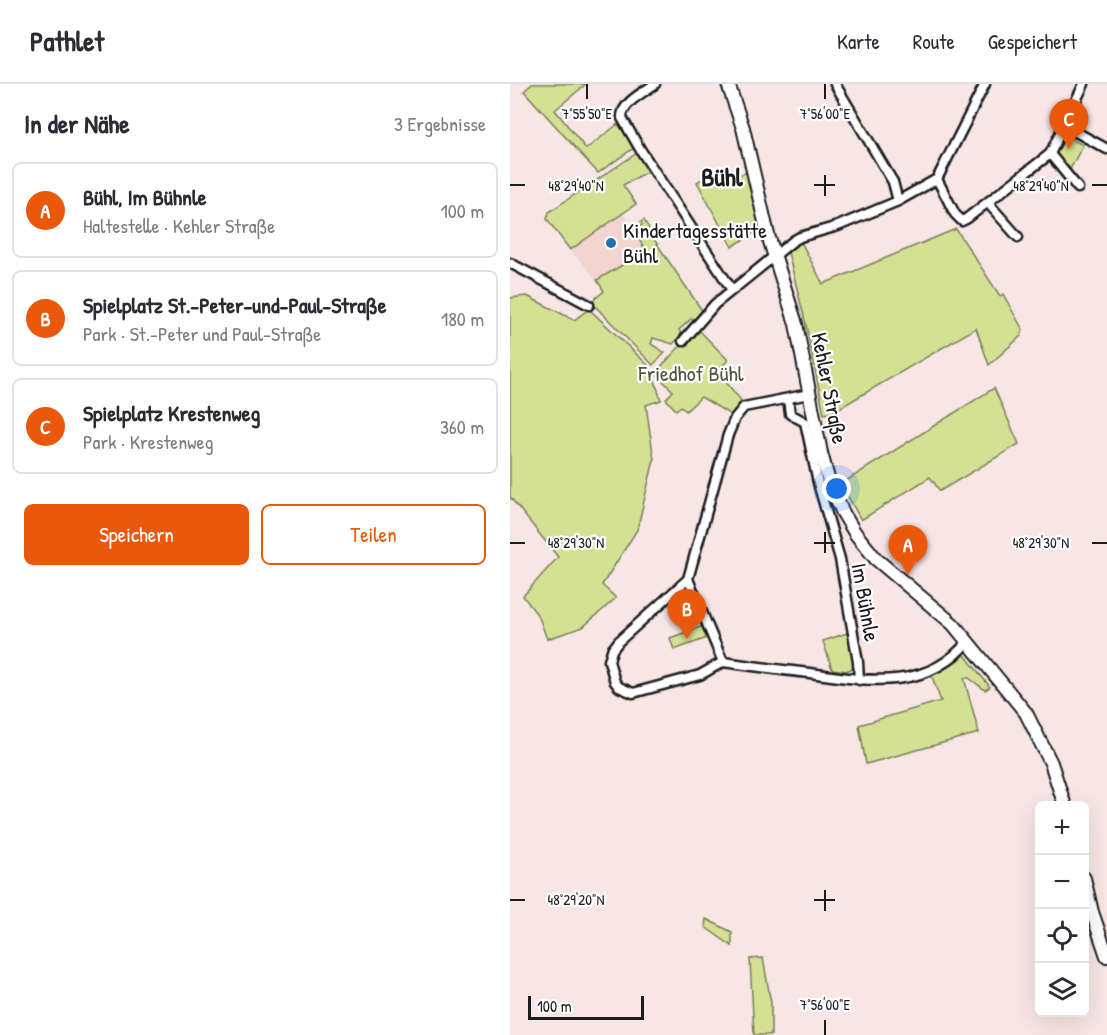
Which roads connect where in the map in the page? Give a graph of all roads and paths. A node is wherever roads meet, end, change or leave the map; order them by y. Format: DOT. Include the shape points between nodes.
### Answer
graph roads {
  1 [pos="655,84"];
  2 [pos="728,84"];
  3 [pos="835,84"];
  4 [pos="985,84"];
  5 [pos="1084,84"];
  6 [pos="1065,126"];
  7 [pos="1107,149"];
  8 [pos="1050,154"];
  9 [pos="937,179"];
  10 [pos="1078,188"];
  11 [pos="898,201"];
  12 [pos="988,203"];
  13 [pos="1018,237"];
  14 [pos="775,257"];
  15 [pos="510,263"];
  16 [pos="732,290"];
  17 [pos="589,305"];
  18 [pos="682,341"];
  19 [pos="809,394"];
  20 [pos="788,399"];
  21 [pos="832,532"];
  22 [pos="688,579"];
  23 [pos="968,641"];
  24 [pos="723,662"];
  25 [pos="859,680"];
  26 [pos="1063,801"];
  27 [pos="1089,899"];
  28 [pos="1107,956"];
  1 -- 16 [label="street" via="626,106 622,118"];
  2 -- 14 [label="main road, Kehler Straße"];
  3 -- 11 [label="street" via="893,183"];
  4 -- 9 [label="street"];
  5 -- 6 [label="street"];
  6 -- 7 [label="street"];
  6 -- 8 [label="street"];
  8 -- 10 [label="street"];
  8 -- 12 [label="street"];
  9 -- 11 [label="street"];
  9 -- 12 [label="street" via="962,221"];
  11 -- 14 [label="street" via="800,237"];
  12 -- 13 [label="street"];
  14 -- 16 [label="street"];
  14 -- 19 [label="main road, Kehler Straße" via="796,324"];
  15 -- 17 [label="street"];
  16 -- 18 [label="street"];
  19 -- 20 [label="street"];
  19 -- 23 [label="main road, Kehler Straße" via="829,482 855,533 876,559"];
  20 -- 21 [label="street, Kehler Straße" via="790,414 805,422"];
  20 -- 22 [label="street" via="744,408 735,417"];
  21 -- 25 [label="street, Im Bühnle" via="840,559"];
  22 -- 24 [label="street"];
  22 -- 24 [label="street" via="612,650 609,661 615,682 633,693 700,675"];
  23 -- 25 [label="street" via="952,658 916,675"];
  23 -- 26 [label="main road, Kehler Straße" via="1026,713 1051,763"];
  24 -- 25 [label="street"];
  27 -- 28 [label="main road"];
}
